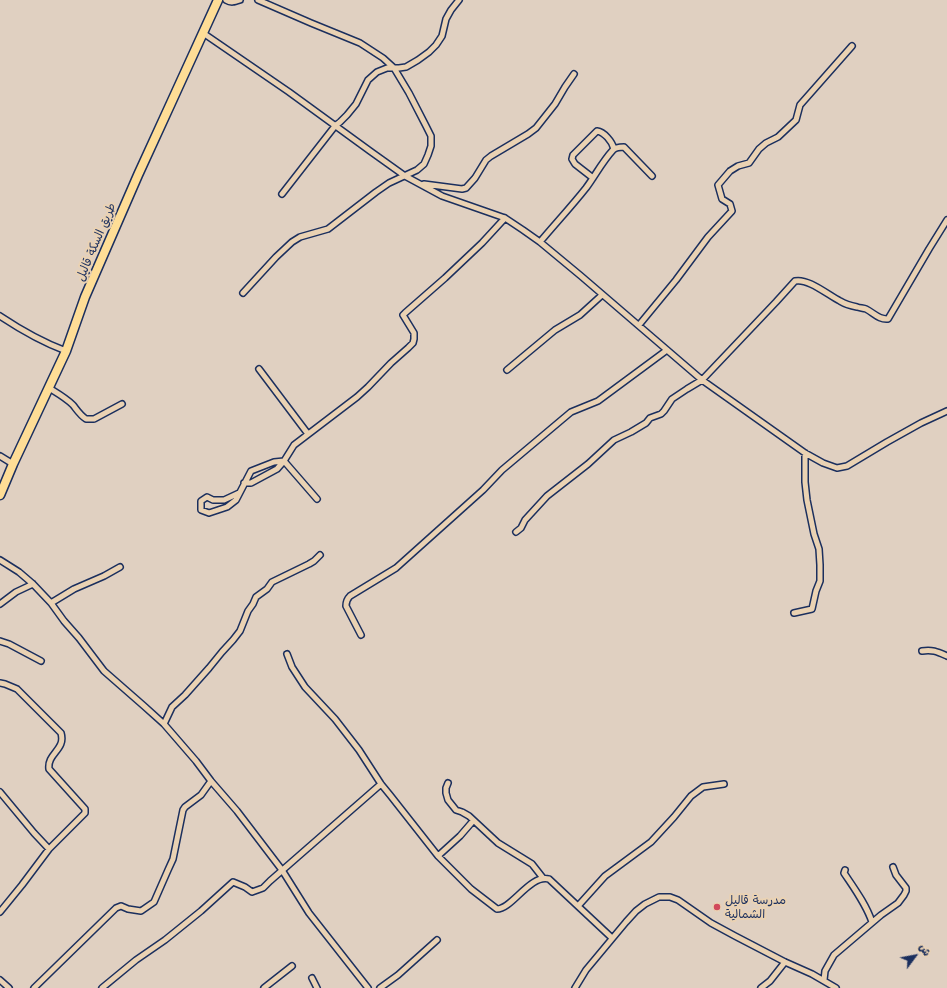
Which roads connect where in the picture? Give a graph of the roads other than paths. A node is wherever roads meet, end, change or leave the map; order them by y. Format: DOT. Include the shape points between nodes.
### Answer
graph roads {
  1 [pos="218,0"];
  2 [pos="226,0"];
  3 [pos="240,0"];
  4 [pos="258,0"];
  5 [pos="459,0"];
  6 [pos="203,33"];
  7 [pos="852,46"];
  8 [pos="394,68"];
  9 [pos="574,74"];
  10 [pos="335,126"];
  11 [pos="614,149"];
  12 [pos="405,176"];
  13 [pos="652,176"];
  14 [pos="593,178"];
  15 [pos="417,183"];
  16 [pos="282,194"];
  17 [pos="505,218"];
  18 [pos="947,220"];
  19 [pos="540,242"];
  20 [pos="243,293"];
  21 [pos="602,295"];
  22 [pos="0,316"];
  23 [pos="638,325"];
  24 [pos="667,350"];
  25 [pos="66,351"];
  26 [pos="259,369"];
  27 [pos="508,370"];
  28 [pos="702,380"];
  29 [pos="49,388"];
  30 [pos="122,404"];
  31 [pos="947,412"];
  32 [pos="308,434"];
  33 [pos="805,452"];
  34 [pos="0,456"];
  35 [pos="284,461"];
  36 [pos="13,464"];
  37 [pos="251,471"];
  38 [pos="261,476"];
  39 [pos="244,483"];
  40 [pos="239,493"];
  41 [pos="0,496"];
  42 [pos="318,499"];
  43 [pos="516,532"];
  44 [pos="320,556"];
  45 [pos="0,560"];
  46 [pos="120,567"];
  47 [pos="33,584"];
  48 [pos="51,603"];
  49 [pos="0,604"];
  50 [pos="794,613"];
  51 [pos="361,635"];
  52 [pos="0,641"];
  53 [pos="922,651"];
  54 [pos="287,654"];
  55 [pos="947,656"];
  56 [pos="41,662"];
  57 [pos="0,683"];
  58 [pos="164,724"];
  59 [pos="211,781"];
  60 [pos="448,783"];
  61 [pos="380,784"];
  62 [pos="724,784"];
  63 [pos="0,792"];
  64 [pos="473,821"];
  65 [pos="49,849"];
  66 [pos="438,856"];
  67 [pos="893,867"];
  68 [pos="282,870"];
  69 [pos="845,870"];
  70 [pos="543,878"];
  71 [pos="578,906"];
  72 [pos="0,912"];
  73 [pos="872,922"];
  74 [pos="612,938"];
  75 [pos="437,940"];
  76 [pos="785,962"];
  77 [pos="292,966"];
  78 [pos="312,978"];
  79 [pos="0,980"];
  80 [pos="824,980"];
  81 [pos="9,988"];
  82 [pos="34,988"];
  83 [pos="102,988"];
  84 [pos="264,988"];
  85 [pos="317,988"];
  86 [pos="368,988"];
  87 [pos="380,988"];
  88 [pos="575,988"];
  89 [pos="761,988"];
  90 [pos="836,988"];
  1 -- 6 [label="main road, طريق السكة قاليل"];
  2 -- 3 [label="street"];
  4 -- 8 [label="street" via="360,43"];
  5 -- 8 [label="street" via="446,19 442,36 436,45 406,67"];
  6 -- 10 [label="street"];
  6 -- 25 [label="main road, طريق السكة قاليل" via="85,297"];
  7 -- 23 [label="street" via="800,105 796,120 778,137 759,149 748,163 726,174 718,185 722,198 730,204 732,211"];
  8 -- 10 [label="street" via="377,72 368,80 356,104"];
  8 -- 12 [label="street" via="431,136 431,146 424,164"];
  9 -- 15 [label="street" via="536,128 486,160 466,188"];
  10 -- 12 [label="street"];
  10 -- 16 [label="street"];
  11 -- 13 [label="street" via="624,147"];
  11 -- 14 [label="street"];
  11 -- 14 [label="street" via="611,141 596,131 573,155 575,164"];
  12 -- 15 [label="street"];
  12 -- 20 [label="street" via="389,183 328,229 292,242"];
  14 -- 19 [label="street"];
  15 -- 17 [label="street" via="442,196"];
  17 -- 19 [label="street"];
  17 -- 32 [label="street" via="482,243 405,313 403,316 414,333 413,343 357,397"];
  18 -- 28 [label="street" via="888,319 876,317 866,309 841,301 803,280 796,281"];
  19 -- 21 [label="street"];
  21 -- 23 [label="street"];
  21 -- 27 [label="street"];
  22 -- 25 [label="street"];
  23 -- 24 [label="street"];
  24 -- 28 [label="street"];
  24 -- 51 [label="street" via="598,401 571,412 502,470 396,568 350,596 346,606"];
  25 -- 29 [label="main road, طريق السكة قاليل"];
  26 -- 32 [label="street"];
  28 -- 33 [label="street"];
  28 -- 43 [label="street" via="672,399 661,414 614,440 547,496"];
  29 -- 30 [label="street" via="65,398 86,420 94,419"];
  29 -- 36 [label="main road, طريق السكة قاليل"];
  31 -- 33 [label="street" via="920,423 846,466 837,468"];
  32 -- 35 [label="street" via="294,445"];
  33 -- 50 [label="street" via="805,482 819,549 820,582 812,609"];
  34 -- 36 [label="street"];
  35 -- 37 [label="street"];
  35 -- 38 [label="street" via="277,468"];
  35 -- 42 [label="street"];
  36 -- 41 [label="main road, طريق السكة قاليل"];
  37 -- 38 [label="street"];
  37 -- 39 [label="street"];
  38 -- 39 [label="street"];
  39 -- 40 [label="street"];
  40 -- 40 [label="street" via="236,500 227,507 209,513 201,510 201,501 207,497 224,500"];
  44 -- 58 [label="street" via="272,582 256,598 240,631 172,707"];
  45 -- 47 [label="street"];
  46 -- 48 [label="street"];
  47 -- 48 [label="street"];
  47 -- 49 [label="street"];
  48 -- 58 [label="street" via="104,671"];
  52 -- 56 [label="street"];
  53 -- 55 [label="street" via="936,651"];
  54 -- 61 [label="street" via="305,687 360,750"];
  57 -- 65 [label="street" via="17,689 61,734 63,739 51,759 50,769 85,809 85,813"];
  58 -- 59 [label="street"];
  59 -- 68 [label="street"];
  59 -- 82 [label="street" via="201,795 183,810 173,859 154,902 141,911 121,906 116,908"];
  60 -- 64 [label="street" via="446,793 451,805"];
  61 -- 66 [label="street"];
  61 -- 68 [label="street"];
  62 -- 71 [label="street" via="703,787 691,796 651,842 606,876"];
  63 -- 65 [label="street"];
  64 -- 66 [label="street"];
  64 -- 70 [label="street" via="498,843 532,864"];
  65 -- 72 [label="street"];
  66 -- 70 [label="street" via="471,889 497,909"];
  67 -- 73 [label="street" via="906,891 898,903"];
  68 -- 83 [label="street" via="263,888 252,892 233,882 201,911"];
  68 -- 86 [label="street" via="310,913"];
  69 -- 73 [label="street" via="844,873"];
  70 -- 71 [label="street" via="552,881"];
  71 -- 74 [label="street"];
  73 -- 80 [label="street" via="834,955 825,971"];
  74 -- 76 [label="street" via="645,904 659,897 670,897 711,923"];
  74 -- 88 [label="street"];
  75 -- 87 [label="street"];
  76 -- 80 [label="street"];
  76 -- 89 [label="street"];
  77 -- 84 [label="street"];
  78 -- 85 [label="street"];
  79 -- 81 [label="street"];
  80 -- 90 [label="street"];
}
